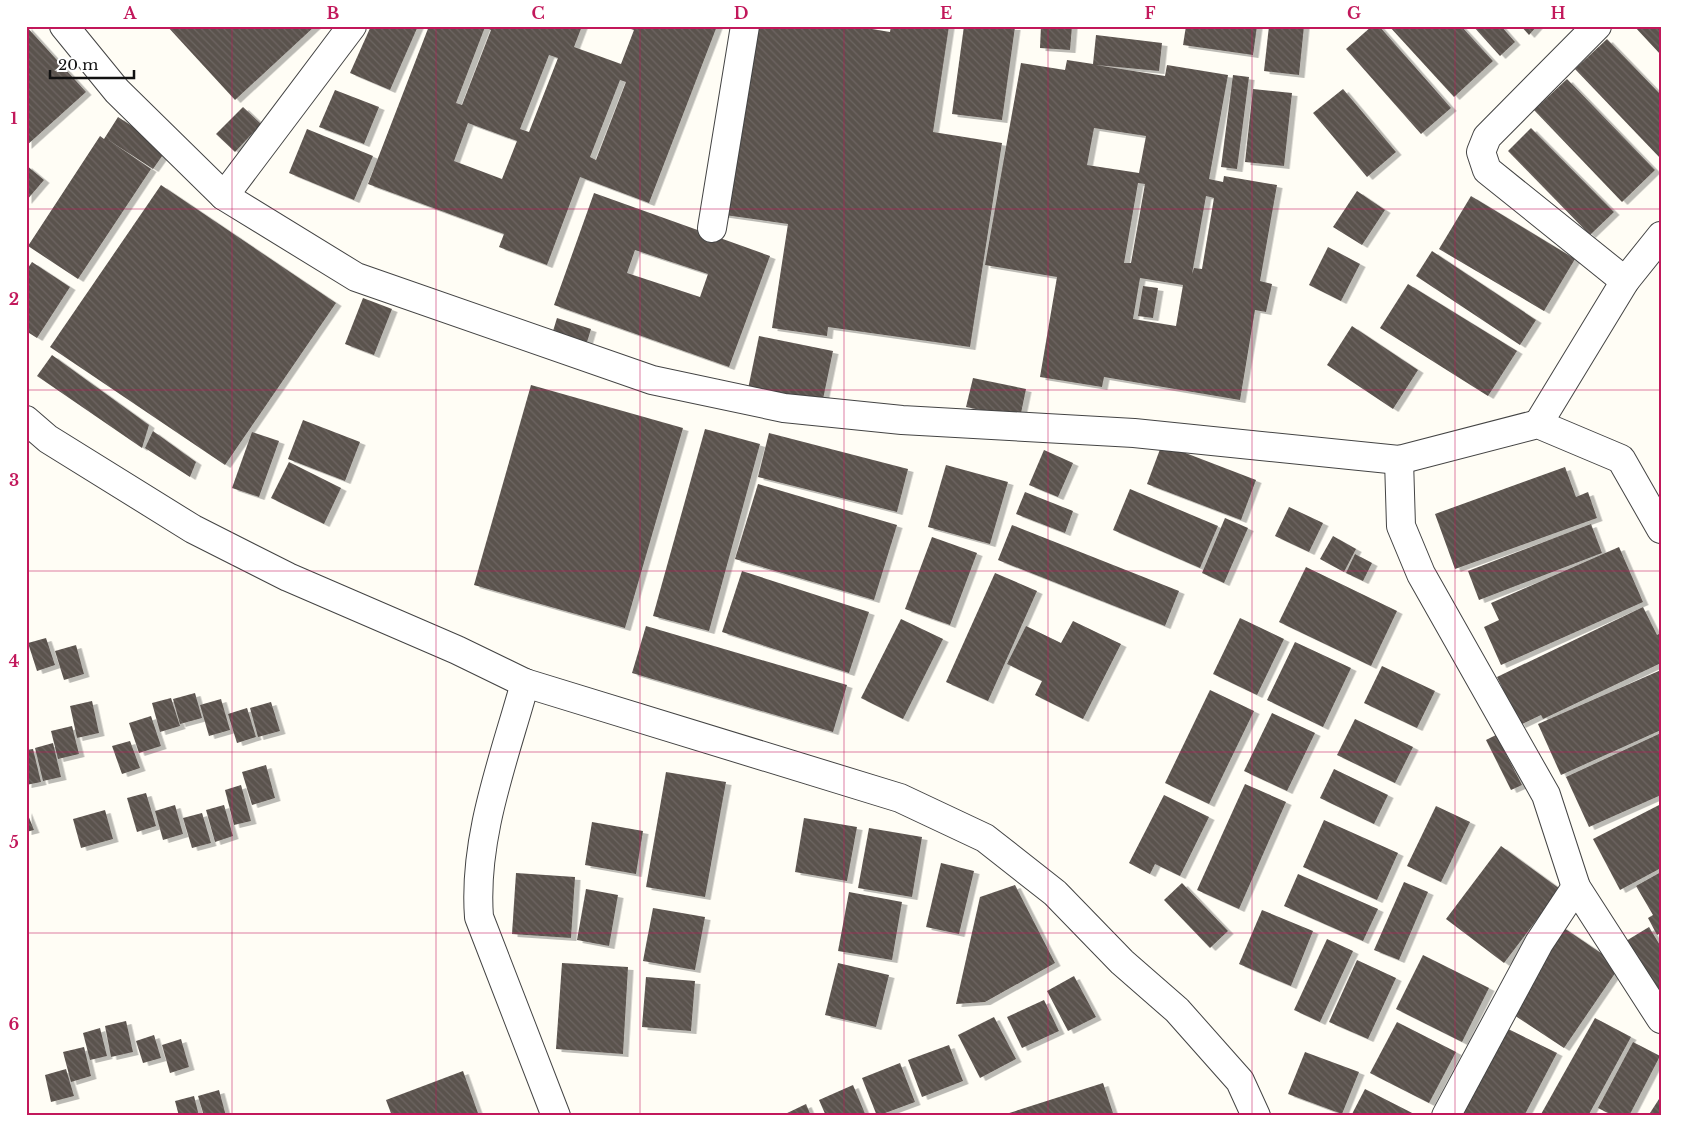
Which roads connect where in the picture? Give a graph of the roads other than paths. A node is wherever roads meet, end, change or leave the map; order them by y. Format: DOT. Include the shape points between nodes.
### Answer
graph roads {
  1 [pos="64,26"];
  2 [pos="352,26"];
  3 [pos="745,26"];
  4 [pos="1598,26"];
  5 [pos="224,196"];
  6 [pos="712,228"];
  7 [pos="1661,236"];
  8 [pos="1625,281"];
  9 [pos="26,420"];
  10 [pos="1538,424"];
  11 [pos="37,440"];
  12 [pos="1399,460"];
  13 [pos="1661,529"];
  14 [pos="525,683"];
  15 [pos="1576,887"];
  16 [pos="1661,1019"];
  17 [pos="556,1116"];
  18 [pos="1256,1116"];
  19 [pos="1446,1116"];
  1 -- 5 [label="street" via="117,91"];
  2 -- 5 [label="street"];
  3 -- 6 [label="street"];
  4 -- 8 [label="street" via="1487,137 1481,152 1487,170"];
  5 -- 12 [label="street" via="356,277 652,380 784,408 902,420 1134,433"];
  7 -- 8 [label="street"];
  8 -- 10 [label="street"];
  9 -- 11 [label="street"];
  10 -- 12 [label="street"];
  10 -- 13 [label="street" via="1621,459"];
  11 -- 14 [label="street" via="194,529 288,577"];
  12 -- 15 [label="street" via="1400,526 1421,574 1546,795"];
  14 -- 17 [label="street" via="482,847 477,888 479,917"];
  14 -- 18 [label="street" via="900,798 985,838 1055,893 1122,962 1177,1010 1240,1081"];
  15 -- 16 [label="street"];
  15 -- 19 [label="street" via="1539,943"];
}
